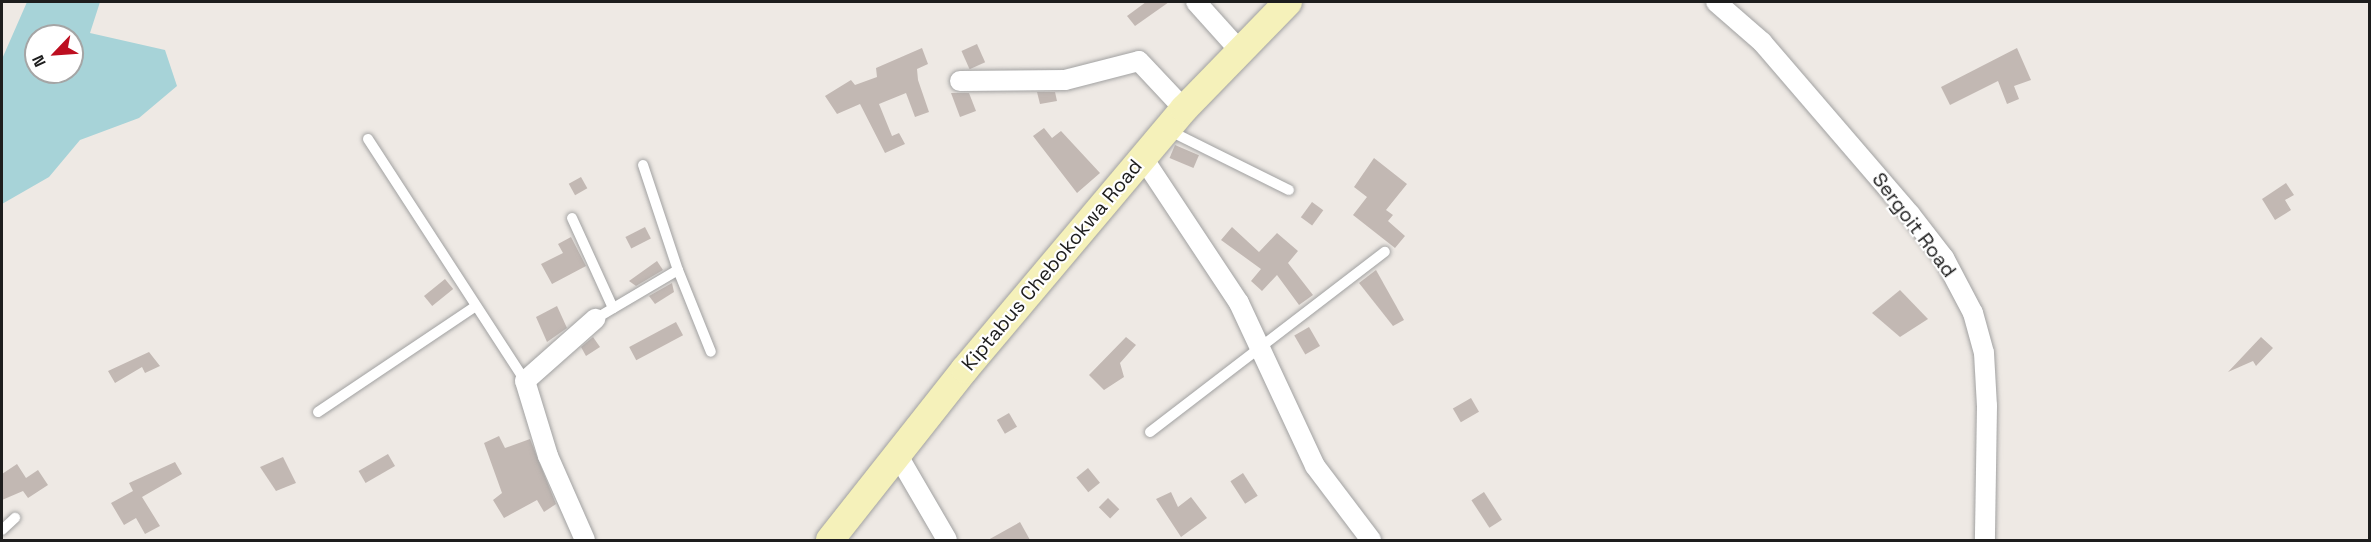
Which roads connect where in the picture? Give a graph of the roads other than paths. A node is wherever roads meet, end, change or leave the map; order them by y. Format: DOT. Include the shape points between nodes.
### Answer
graph roads {
  1 [pos="1196,2"];
  2 [pos="1288,2"];
  3 [pos="1716,2"];
  4 [pos="1241,52"];
  5 [pos="960,81"];
  6 [pos="1176,119"];
  7 [pos="368,139"];
  8 [pos="1143,158"];
  9 [pos="643,165"];
  10 [pos="1289,190"];
  11 [pos="572,218"];
  12 [pos="1385,252"];
  13 [pos="678,270"];
  14 [pos="477,306"];
  15 [pos="613,308"];
  16 [pos="596,319"];
  17 [pos="1260,346"];
  18 [pos="711,352"];
  19 [pos="525,381"];
  20 [pos="318,412"];
  21 [pos="1150,432"];
  22 [pos="897,454"];
  23 [pos="15,518"];
  24 [pos="2,530"];
  25 [pos="585,540"];
  26 [pos="830,540"];
  27 [pos="946,540"];
  28 [pos="1371,540"];
  29 [pos="1985,540"];
  1 -- 4 [label="street"];
  2 -- 4 [label="street, Kiptabus Chebokokwa Road"];
  3 -- 29 [label="street, Sergoit Road" via="1762,42 1910,214 1944,258 1973,314 1984,353 1987,406"];
  4 -- 6 [label="street, Kiptabus Chebokokwa Road"];
  5 -- 6 [label="street" via="1065,80 1139,62"];
  6 -- 8 [label="street, Kiptabus Chebokokwa Road"];
  6 -- 10 [label="lane"];
  7 -- 14 [label="lane"];
  8 -- 17 [label="street" via="1182,210"];
  8 -- 22 [label="street, Kiptabus Chebokokwa Road"];
  9 -- 13 [label="lane"];
  11 -- 15 [label="lane"];
  12 -- 17 [label="lane"];
  13 -- 15 [label="lane"];
  13 -- 18 [label="lane"];
  14 -- 19 [label="lane"];
  14 -- 20 [label="lane"];
  15 -- 16 [label="lane"];
  16 -- 19 [label="street"];
  17 -- 21 [label="lane"];
  17 -- 28 [label="street" via="1315,466"];
  19 -- 25 [label="street" via="548,456"];
  22 -- 26 [label="street, Kiptabus Chebokokwa Road"];
  22 -- 27 [label="street"];
  23 -- 24 [label="lane"];
}
